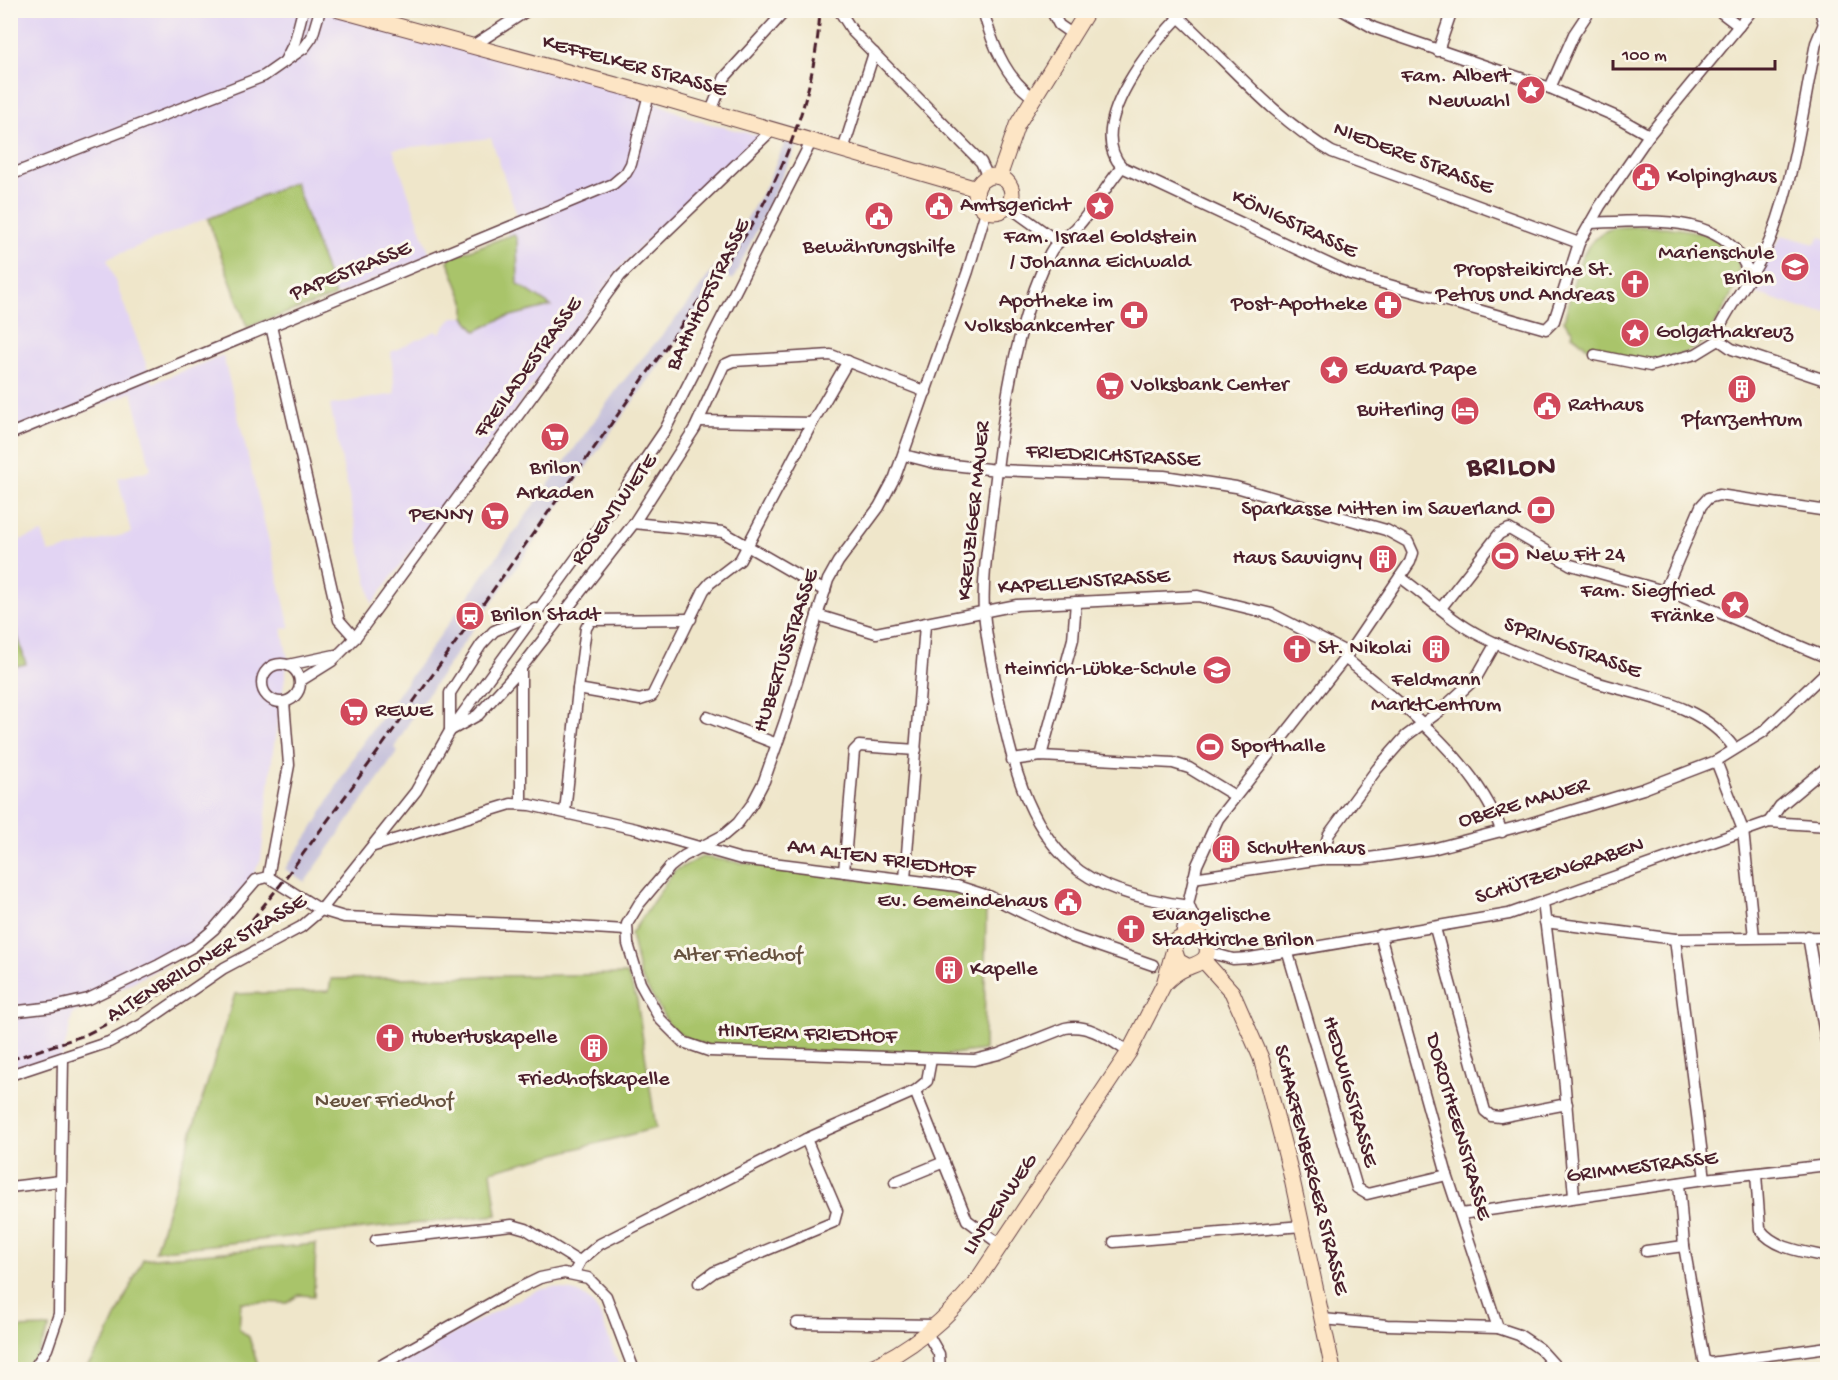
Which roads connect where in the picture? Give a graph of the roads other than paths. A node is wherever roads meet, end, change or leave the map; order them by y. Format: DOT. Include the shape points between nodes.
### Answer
graph roads {
  1 [pos="303,10"];
  2 [pos="320,10"];
  3 [pos="339,10"];
  4 [pos="528,10"];
  5 [pos="786,10"];
  6 [pos="839,10"];
  7 [pos="983,10"];
  8 [pos="1051,10"];
  9 [pos="1088,10"];
  10 [pos="1342,10"];
  11 [pos="1452,10"];
  12 [pos="1718,10"];
  13 [pos="1752,10"];
  14 [pos="1820,10"];
  15 [pos="1588,12"];
  16 [pos="1178,13"];
  17 [pos="1739,26"];
  18 [pos="1823,26"];
  19 [pos="1072,34"];
  20 [pos="1827,39"];
  21 [pos="471,47"];
  22 [pos="1438,51"];
  23 [pos="874,53"];
  24 [pos="283,64"];
  25 [pos="1550,88"];
  26 [pos="649,94"];
  27 [pos="1033,97"];
  28 [pos="711,111"];
  29 [pos="773,129"];
  30 [pos="1649,135"];
  31 [pos="812,140"];
  32 [pos="843,150"];
  33 [pos="1122,167"];
  34 [pos="10,176"];
  35 [pos="994,177"];
  36 [pos="976,189"];
  37 [pos="1008,206"];
  38 [pos="987,211"];
  39 [pos="1590,223"];
  40 [pos="1058,242"];
  41 [pos="1579,243"];
  42 [pos="1749,274"];
  43 [pos="271,326"];
  44 [pos="1719,340"];
  45 [pos="1595,355"];
  46 [pos="848,361"];
  47 [pos="1827,381"];
  48 [pos="926,392"];
  49 [pos="699,421"];
  50 [pos="812,423"];
  51 [pos="10,434"];
  52 [pos="904,455"];
  53 [pos="997,470"];
  54 [pos="1827,511"];
  55 [pos="634,523"];
  56 [pos="749,546"];
  57 [pos="1400,577"];
  58 [pos="1665,590"];
  59 [pos="825,591"];
  60 [pos="1076,602"];
  61 [pos="538,608"];
  62 [pos="1442,608"];
  63 [pos="984,610"];
  64 [pos="817,615"];
  65 [pos="691,619"];
  66 [pos="924,625"];
  67 [pos="355,638"];
  68 [pos="1496,643"];
  69 [pos="341,652"];
  70 [pos="1347,655"];
  71 [pos="1827,658"];
  72 [pos="288,665"];
  73 [pos="521,668"];
  74 [pos="1827,670"];
  75 [pos="300,681"];
  76 [pos="578,689"];
  77 [pos="284,702"];
  78 [pos="707,717"];
  79 [pos="1423,723"];
  80 [pos="453,727"];
  81 [pos="777,744"];
  82 [pos="1734,748"];
  83 [pos="916,750"];
  84 [pos="1041,756"];
  85 [pos="1012,760"];
  86 [pos="1716,760"];
  87 [pos="1827,766"];
  88 [pos="1235,796"];
  89 [pos="521,804"];
  90 [pos="565,812"];
  91 [pos="1769,822"];
  92 [pos="1827,826"];
  93 [pos="1743,830"];
  94 [pos="1502,832"];
  95 [pos="373,847"];
  96 [pos="698,847"];
  97 [pos="1321,859"];
  98 [pos="844,872"];
  99 [pos="268,877"];
  100 [pos="1193,878"];
  101 [pos="905,879"];
  102 [pos="1543,902"];
  103 [pos="1189,906"];
  104 [pos="321,910"];
  105 [pos="1545,922"];
  106 [pos="1435,928"];
  107 [pos="626,930"];
  108 [pos="1380,935"];
  109 [pos="1808,936"];
  110 [pos="1754,937"];
  111 [pos="1827,937"];
  112 [pos="1675,939"];
  113 [pos="1177,942"];
  114 [pos="1287,950"];
  115 [pos="1201,954"];
  116 [pos="1153,964"];
  117 [pos="1164,984"];
  118 [pos="10,1012"];
  119 [pos="1129,1052"];
  120 [pos="1827,1052"];
  121 [pos="63,1059"];
  122 [pos="931,1059"];
  123 [pos="10,1075"];
  124 [pos="915,1091"];
  125 [pos="1567,1104"];
  126 [pos="806,1139"];
  127 [pos="944,1162"];
  128 [pos="1827,1165"];
  129 [pos="1756,1174"];
  130 [pos="1447,1175"];
  131 [pos="1705,1179"];
  132 [pos="60,1181"];
  133 [pos="895,1182"];
  134 [pos="1679,1183"];
  135 [pos="10,1188"];
  136 [pos="1574,1196"];
  137 [pos="1461,1214"];
  138 [pos="1302,1226"];
  139 [pos="376,1240"];
  140 [pos="1114,1242"];
  141 [pos="1001,1245"];
  142 [pos="1684,1246"];
  143 [pos="1646,1251"];
  144 [pos="1827,1257"];
  145 [pos="579,1262"];
  146 [pos="574,1273"];
  147 [pos="699,1283"];
  148 [pos="1323,1319"];
  149 [pos="797,1323"];
  150 [pos="1498,1328"];
  151 [pos="931,1329"];
  152 [pos="1827,1347"];
  153 [pos="33,1370"];
  154 [pos="373,1370"];
  155 [pos="634,1370"];
  156 [pos="865,1370"];
  157 [pos="940,1370"];
  158 [pos="1333,1370"];
  159 [pos="1559,1370"];
  1 -- 24 [label="street" via="295,41"];
  2 -- 24 [label="street" via="312,37"];
  3 -- 21 [label="street, KEFFELKER STRASSE"];
  4 -- 21 [label="street"];
  5 -- 28 [label="street" via="722,81"];
  6 -- 23 [label="street" via="845,24"];
  7 -- 27 [label="street" via="994,45 1020,87"];
  8 -- 19 [label="street" via="1059,25"];
  9 -- 19 [label="street"];
  10 -- 22 [label="street" via="1374,28"];
  11 -- 22 [label="street"];
  12 -- 17 [label="street"];
  13 -- 17 [label="street"];
  14 -- 18 [label="street"];
  15 -- 25 [label="street"];
  16 -- 33 [label="street" via="1146,55 1114,114 1111,146"];
  16 -- 41 [label="street, NIEDERE STRASSE" via="1298,130 1332,152"];
  17 -- 30 [label="street"];
  18 -- 20 [label="street"];
  18 -- 42 [label="street" via="1779,214 1767,246"];
  19 -- 27 [label="street"];
  21 -- 26 [label="street, KEFFELKER STRASSE"];
  22 -- 25 [label="street"];
  23 -- 32 [label="street"];
  23 -- 35 [label="street"];
  24 -- 34 [label="street" via="238,88"];
  25 -- 30 [label="street"];
  26 -- 28 [label="street, KEFFELKER STRASSE"];
  26 -- 43 [label="street, PAPESTRASSE" via="631,164 618,181"];
  27 -- 35 [label="street"];
  28 -- 29 [label="street, KEFFELKER STRASSE"];
  29 -- 31 [label="street, KEFFELKER STRASSE"];
  29 -- 67 [label="street, FREILADESTRASSE" via="620,276"];
  30 -- 39 [label="street"];
  31 -- 32 [label="street"];
  31 -- 61 [label="street, BAHNHOFSTRASSE" via="672,419"];
  32 -- 36 [label="street"];
  33 -- 40 [label="street" via="1075,230"];
  33 -- 41 [label="street, KÖNIGSTRASSE" via="1350,274 1542,328 1549,328 1554,321"];
  35 -- 36 [label="street"];
  35 -- 37 [label="street" via="1006,181 1012,191"];
  36 -- 38 [label="street" via="978,204"];
  37 -- 38 [label="street" via="998,212"];
  37 -- 40 [label="street"];
  38 -- 48 [label="street, HUBERTUSSTRASSE"];
  39 -- 41 [label="street"];
  39 -- 42 [label="street" via="1688,224 1709,230 1738,252"];
  40 -- 53 [label="street, KREUZIGER MAUER" via="1051,250 1023,319"];
  42 -- 44 [label="street" via="1720,326"];
  43 -- 51 [label="street, PAPESTRASSE"];
  43 -- 67 [label="street" via="339,620"];
  44 -- 45 [label="street" via="1696,354 1650,366"];
  44 -- 47 [label="street" via="1732,349"];
  46 -- 48 [label="street"];
  46 -- 49 [label="street, ROSENTWIETE" via="825,355 733,361 724,365"];
  46 -- 50 [label="street"];
  48 -- 52 [label="street, HUBERTUSSTRASSE"];
  49 -- 50 [label="street"];
  49 -- 55 [label="street, ROSENTWIETE"];
  50 -- 56 [label="street"];
  52 -- 53 [label="street, FRIEDRICHSTRASSE"];
  52 -- 59 [label="street, HUBERTUSSTRASSE" via="879,507 838,562"];
  53 -- 57 [label="street, FRIEDRICHSTRASSE" via="1164,476 1236,487 1386,530 1408,542 1413,553"];
  53 -- 63 [label="street, KREUZIGER MAUER"];
  54 -- 58 [label="street" via="1726,496 1708,498"];
  55 -- 56 [label="street" via="718,530"];
  55 -- 73 [label="street, ROSENTWIETE"];
  56 -- 59 [label="street"];
  56 -- 65 [label="street" via="737,564 707,586"];
  57 -- 62 [label="street, SPRINGSTRASSE"];
  57 -- 70 [label="street"];
  58 -- 62 [label="street" via="1576,567 1509,528 1499,534"];
  58 -- 71 [label="street"];
  59 -- 64 [label="street, HUBERTUSSTRASSE"];
  60 -- 63 [label="street, KAPELLENSTRASSE"];
  60 -- 70 [label="street, KAPELLENSTRASSE" via="1206,597 1272,614"];
  60 -- 84 [label="street" via="1074,639"];
  61 -- 80 [label="street, BAHNHOFSTRASSE"];
  61 -- 80 [label="street, BAHNHOFSTRASSE" via="495,631 481,645 450,693"];
  62 -- 68 [label="street, SPRINGSTRASSE" via="1462,625"];
  63 -- 66 [label="street, KAPELLENSTRASSE"];
  63 -- 85 [label="street, KREUZIGER MAUER"];
  64 -- 66 [label="street, KAPELLENSTRASSE" via="876,633"];
  64 -- 81 [label="street, HUBERTUSSTRASSE"];
  65 -- 76 [label="street" via="652,696 646,700"];
  65 -- 76 [label="street" via="591,620 586,628"];
  66 -- 83 [label="street"];
  67 -- 69 [label="street, FREILADESTRASSE"];
  68 -- 79 [label="street" via="1480,674"];
  68 -- 82 [label="street, SPRINGSTRASSE" via="1596,682 1687,710 1716,727"];
  69 -- 72 [label="street"];
  69 -- 75 [label="street, FREILADESTRASSE"];
  70 -- 79 [label="street, KAPELLENSTRASSE"];
  70 -- 88 [label="street"];
  72 -- 75 [label="street"];
  72 -- 77 [label="street" via="268,669 261,681 265,695"];
  73 -- 80 [label="street, ROSENTWIETE" via="478,715"];
  73 -- 89 [label="street"];
  74 -- 82 [label="street, OBERE MAUER" via="1778,722"];
  75 -- 77 [label="street" via="298,692"];
  76 -- 90 [label="street"];
  77 -- 99 [label="street" via="289,765"];
  78 -- 81 [label="street"];
  79 -- 94 [label="street, KAPELLENSTRASSE" via="1486,795"];
  79 -- 97 [label="street" via="1363,787 1329,834"];
  80 -- 95 [label="street, BAHNHOFSTRASSE" via="424,779"];
  81 -- 96 [label="street, HUBERTUSSTRASSE" via="749,810 724,835"];
  82 -- 86 [label="street, OBERE MAUER"];
  83 -- 98 [label="street" via="862,746 854,752"];
  83 -- 101 [label="street"];
  84 -- 85 [label="street"];
  84 -- 88 [label="street" via="1180,764"];
  85 -- 103 [label="street, KREUZIGER MAUER" via="1038,823 1055,848 1077,869 1113,887"];
  86 -- 93 [label="street"];
  86 -- 94 [label="street, OBERE MAUER" via="1644,789"];
  87 -- 91 [label="street" via="1780,806"];
  88 -- 100 [label="street" via="1210,831"];
  89 -- 90 [label="street, AM ALTEN FRIEDHOF"];
  89 -- 95 [label="street"];
  90 -- 96 [label="street, AM ALTEN FRIEDHOF"];
  91 -- 92 [label="street"];
  91 -- 93 [label="street, SCHÜTZENGRABEN"];
  93 -- 102 [label="street, SCHÜTZENGRABEN"];
  93 -- 110 [label="street"];
  94 -- 97 [label="street, OBERE MAUER" via="1362,860"];
  95 -- 104 [label="street, BAHNHOFSTRASSE"];
  96 -- 98 [label="street, AM ALTEN FRIEDHOF" via="741,859"];
  96 -- 107 [label="street, HUBERTUSSTRASSE" via="663,874 633,911"];
  97 -- 100 [label="street, OBERE MAUER"];
  98 -- 101 [label="street, AM ALTEN FRIEDHOF"];
  99 -- 104 [label="street"];
  99 -- 118 [label="street" via="256,880 194,946 159,965 88,999"];
  100 -- 103 [label="street"];
  101 -- 116 [label="street, AM ALTEN FRIEDHOF" via="977,892 1072,937"];
  102 -- 105 [label="street"];
  102 -- 106 [label="street, SCHÜTZENGRABEN" via="1509,914"];
  103 -- 113 [label="street"];
  103 -- 115 [label="street"];
  104 -- 107 [label="street, ALTENBRILONER STRASSE" via="361,919"];
  104 -- 121 [label="street, ALTENBRILONER STRASSE" via="301,927 224,968 141,1025"];
  105 -- 112 [label="street"];
  105 -- 125 [label="street"];
  106 -- 108 [label="street, SCHÜTZENGRABEN"];
  106 -- 125 [label="street" via="1485,1111 1500,1117"];
  107 -- 122 [label="street, HINTERM FRIEDHOF" via="637,975 649,1000 666,1027 690,1045 718,1053"];
  108 -- 114 [label="street, SCHÜTZENGRABEN"];
  108 -- 130 [label="street, DOROTHEENSTRASSE"];
  109 -- 110 [label="street"];
  109 -- 111 [label="street"];
  109 -- 120 [label="street"];
  110 -- 112 [label="street"];
  112 -- 131 [label="street"];
  113 -- 115 [label="street" via="1195,933"];
  113 -- 115 [label="street, SCHARFENBERGER STRASSE" via="1178,961"];
  113 -- 117 [label="street, LINDENWEG"];
  114 -- 115 [label="street, SCHÜTZENGRABEN" via="1233,958"];
  114 -- 130 [label="street, HEDWIGSTRASSE" via="1357,1188 1367,1194"];
  115 -- 117 [label="street, LINDENWEG"];
  115 -- 138 [label="street, SCHARFENBERGER STRASSE" via="1232,992 1250,1029 1275,1107"];
  117 -- 119 [label="street, LINDENWEG"];
  119 -- 122 [label="street, HINTERM FRIEDHOF" via="1094,1031 1070,1027 987,1058"];
  119 -- 141 [label="street, LINDENWEG"];
  121 -- 123 [label="street, ALTENBRILONER STRASSE"];
  121 -- 132 [label="street"];
  122 -- 124 [label="street" via="927,1081"];
  124 -- 126 [label="street"];
  124 -- 127 [label="street"];
  125 -- 136 [label="street"];
  126 -- 145 [label="street" via="600,1244"];
  126 -- 147 [label="street" via="837,1211 834,1222 714,1272"];
  127 -- 133 [label="street"];
  127 -- 141 [label="street" via="969,1224"];
  128 -- 129 [label="street, GRIMMESTRASSE"];
  129 -- 131 [label="street, GRIMMESTRASSE"];
  129 -- 144 [label="street" via="1760,1229 1765,1236 1773,1242"];
  130 -- 137 [label="street, DOROTHEENSTRASSE"];
  131 -- 134 [label="street, GRIMMESTRASSE"];
  132 -- 135 [label="street"];
  132 -- 153 [label="street" via="59,1314 47,1348"];
  134 -- 136 [label="street, GRIMMESTRASSE"];
  134 -- 142 [label="street"];
  136 -- 137 [label="street, GRIMMESTRASSE"];
  137 -- 150 [label="street, DOROTHEENSTRASSE"];
  138 -- 140 [label="street"];
  138 -- 148 [label="street, SCHARFENBERGER STRASSE"];
  139 -- 145 [label="street" via="517,1226"];
  141 -- 151 [label="street, LINDENWEG" via="967,1294"];
  142 -- 143 [label="street"];
  142 -- 152 [label="street" via="1704,1360 1710,1363"];
  145 -- 146 [label="street"];
  146 -- 154 [label="street" via="540,1278"];
  146 -- 155 [label="street" via="592,1281 606,1296"];
  148 -- 150 [label="street"];
  148 -- 158 [label="street, SCHARFENBERGER STRASSE"];
  149 -- 151 [label="street"];
  150 -- 159 [label="street" via="1519,1335 1540,1349"];
  151 -- 156 [label="street, LINDENWEG" via="905,1349"];
  151 -- 157 [label="street"];
}
